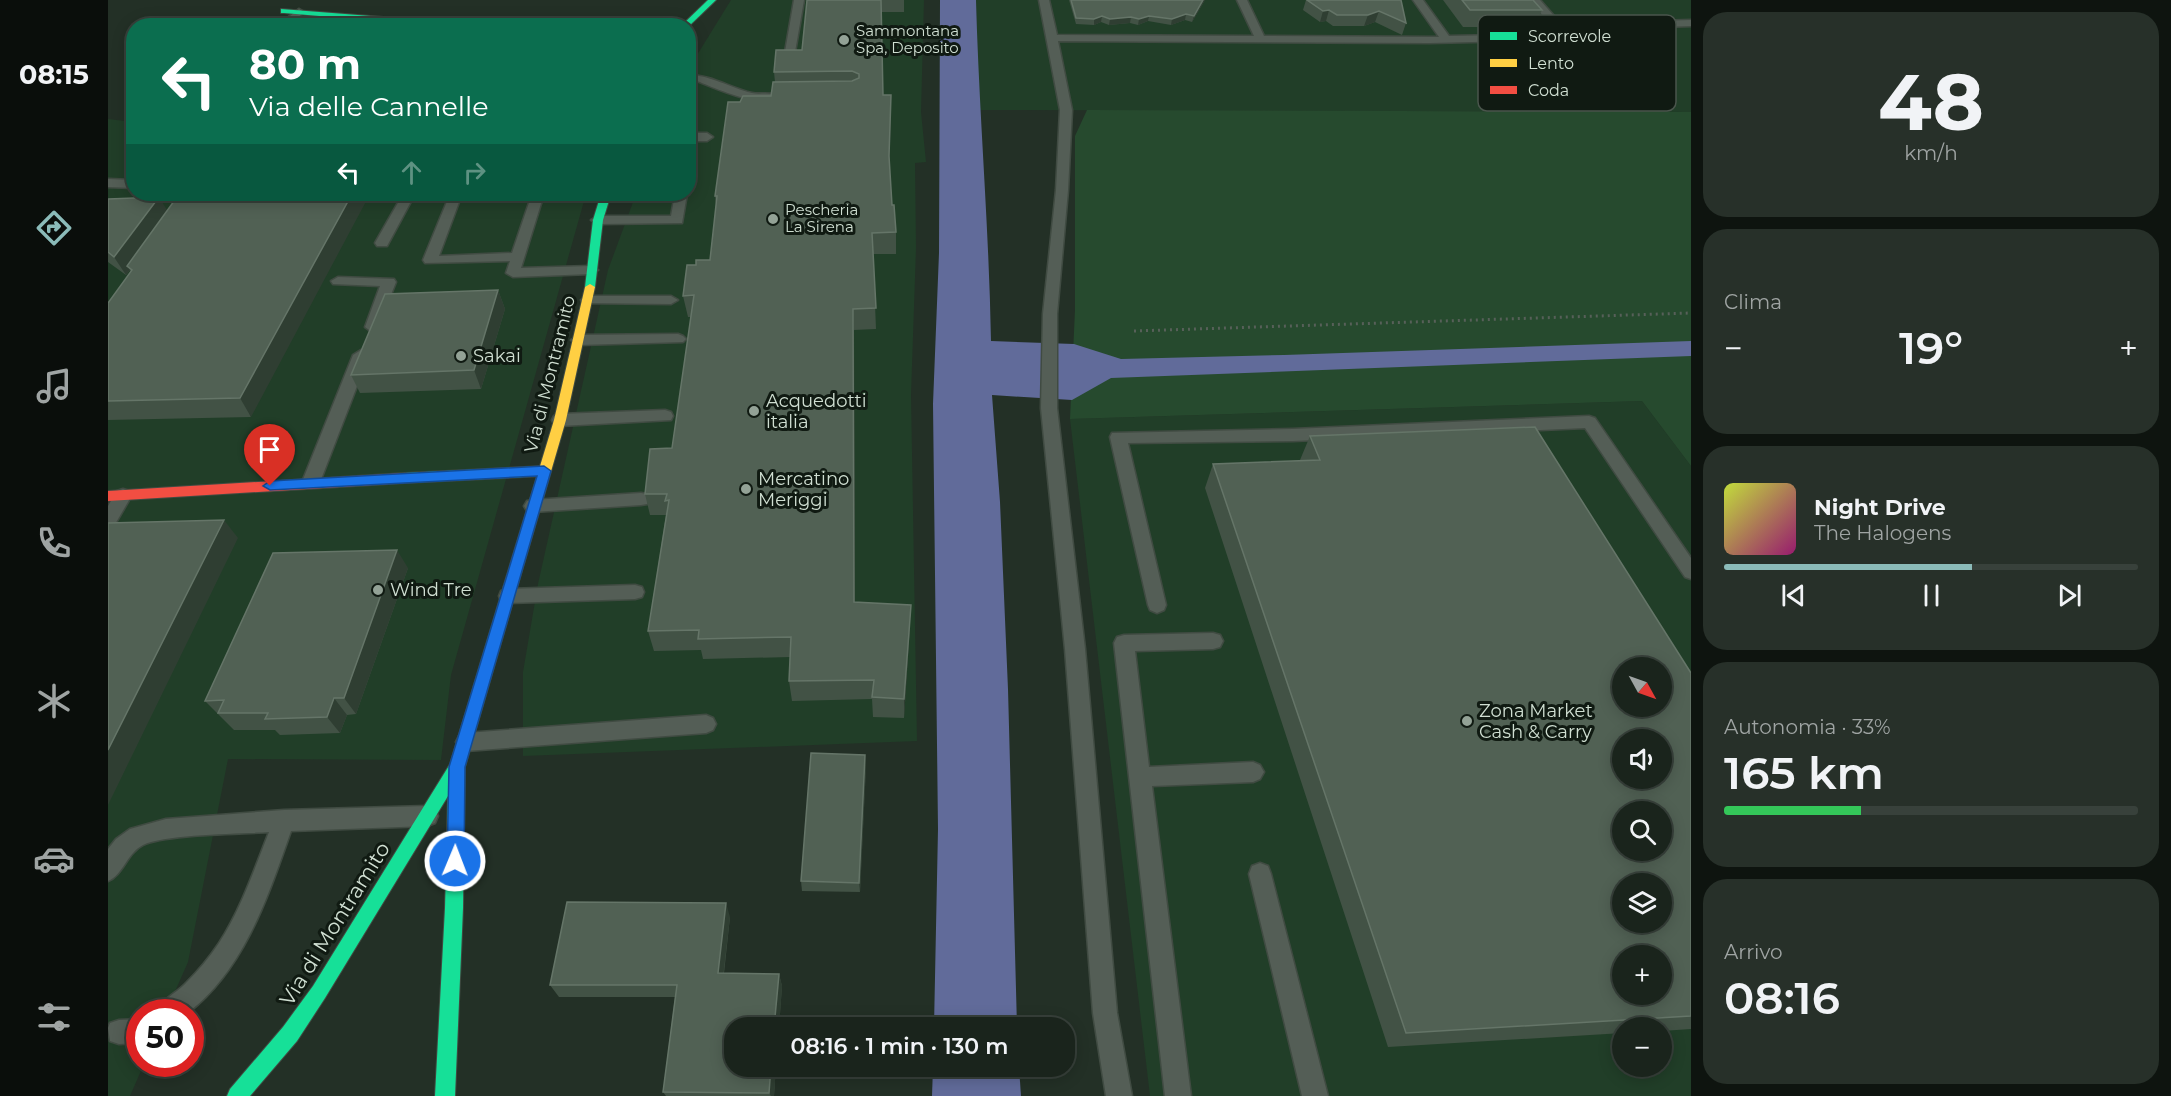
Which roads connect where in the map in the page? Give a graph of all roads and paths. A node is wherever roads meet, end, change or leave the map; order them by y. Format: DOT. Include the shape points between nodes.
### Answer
graph roads {
  1 [pos="712,0"];
  2 [pos="799,0"];
  3 [pos="1044,0"];
  4 [pos="1242,0"];
  5 [pos="1418,0"];
  6 [pos="1535,0"];
  7 [pos="284,11"];
  8 [pos="299,12"];
  9 [pos="1548,15"];
  10 [pos="292,18"];
  11 [pos="362,18"];
  12 [pos="693,18"];
  13 [pos="1676,23"];
  14 [pos="1691,23"];
  15 [pos="1478,37"];
  16 [pos="1052,38"];
  17 [pos="1260,38"];
  18 [pos="1445,38"];
  19 [pos="790,52"];
  20 [pos="696,78"];
  21 [pos="786,97"];
  22 [pos="707,136"];
  23 [pos="696,137"];
  24 [pos="108,183"];
  25 [pos="126,184"];
  26 [pos="405,201"];
  27 [pos="453,201"];
  28 [pos="536,201"];
  29 [pos="604,201"];
  30 [pos="680,201"];
  31 [pos="598,220"];
  32 [pos="382,243"];
  33 [pos="518,257"];
  34 [pos="591,270"];
  35 [pos="338,281"];
  36 [pos="588,300"];
  37 [pos="670,300"];
  38 [pos="1691,313"];
  39 [pos="1134,331"];
  40 [pos="678,339"];
  41 [pos="579,340"];
  42 [pos="665,416"];
  43 [pos="560,420"];
  44 [pos="544,471"];
  45 [pos="311,482"];
  46 [pos="116,496"];
  47 [pos="641,500"];
  48 [pos="533,506"];
  49 [pos="108,521"];
  50 [pos="1691,572"];
  51 [pos="634,592"];
  52 [pos="508,596"];
  53 [pos="1157,605"];
  54 [pos="1213,641"];
  55 [pos="706,724"];
  56 [pos="466,742"];
  57 [pos="457,767"];
  58 [pos="1253,772"];
  59 [pos="1140,776"];
  60 [pos="427,816"];
  61 [pos="284,820"];
  62 [pos="108,870"];
  63 [pos="1260,874"];
  64 [pos="185,999"];
  65 [pos="237,1096"];
  66 [pos="445,1096"];
  67 [pos="1119,1096"];
  68 [pos="1178,1096"];
  69 [pos="1315,1096"];
  1 -- 12 [label="main road"];
  2 -- 19 [label="lane"];
  3 -- 16 [label="lane"];
  4 -- 17 [label="lane"];
  5 -- 18 [label="lane"];
  6 -- 9 [label="lane"];
  7 -- 8 [label="main road"];
  8 -- 10 [label="lane"];
  8 -- 11 [label="main road"];
  13 -- 14 [label="lane"];
  15 -- 18 [label="lane"];
  16 -- 17 [label="lane"];
  16 -- 67 [label="lane" via="1066,110 1049,408 1075,649 1105,1013"];
  17 -- 18 [label="lane"];
  20 -- 21 [label="lane" via="752,97"];
  22 -- 23 [label="lane"];
  24 -- 25 [label="lane"];
  26 -- 32 [label="lane"];
  27 -- 33 [label="lane" via="430,260"];
  28 -- 33 [label="lane"];
  29 -- 31 [label="main road, Via di Montramito"];
  30 -- 31 [label="lane" via="677,220"];
  31 -- 34 [label="main road, Via di Montramito"];
  33 -- 34 [label="lane" via="513,273"];
  34 -- 36 [label="main road, Via di Montramito"];
  35 -- 45 [label="lane" via="389,282"];
  36 -- 37 [label="lane"];
  36 -- 41 [label="main road, Via di Montramito"];
  38 -- 39 [label="path"];
  40 -- 41 [label="lane"];
  41 -- 43 [label="main road, Via di Montramito"];
  42 -- 43 [label="lane"];
  43 -- 44 [label="main road, Via di Montramito"];
  44 -- 45 [label="main road"];
  44 -- 48 [label="main road, Via di Montramito"];
  45 -- 46 [label="main road"];
  46 -- 49 [label="lane"];
  47 -- 48 [label="lane"];
  48 -- 52 [label="main road, Via di Montramito"];
  50 -- 53 [label="lane" via="1589,422 1293,435 1118,437"];
  51 -- 52 [label="lane"];
  52 -- 56 [label="main road, Via di Montramito"];
  54 -- 59 [label="lane" via="1124,643"];
  55 -- 56 [label="lane"];
  56 -- 57 [label="main road, Via di Montramito"];
  57 -- 60 [label="main road, Via di Montramito"];
  57 -- 66 [label="main road, Via di Montramito"];
  58 -- 59 [label="lane"];
  59 -- 68 [label="lane"];
  60 -- 61 [label="lane"];
  60 -- 65 [label="main road, Via di Montramito" via="319,992 290,1034"];
  61 -- 62 [label="lane" via="197,826 139,836 127,843"];
  61 -- 64 [label="lane" via="252,907 232,943 208,978"];
  63 -- 69 [label="lane"];
}
